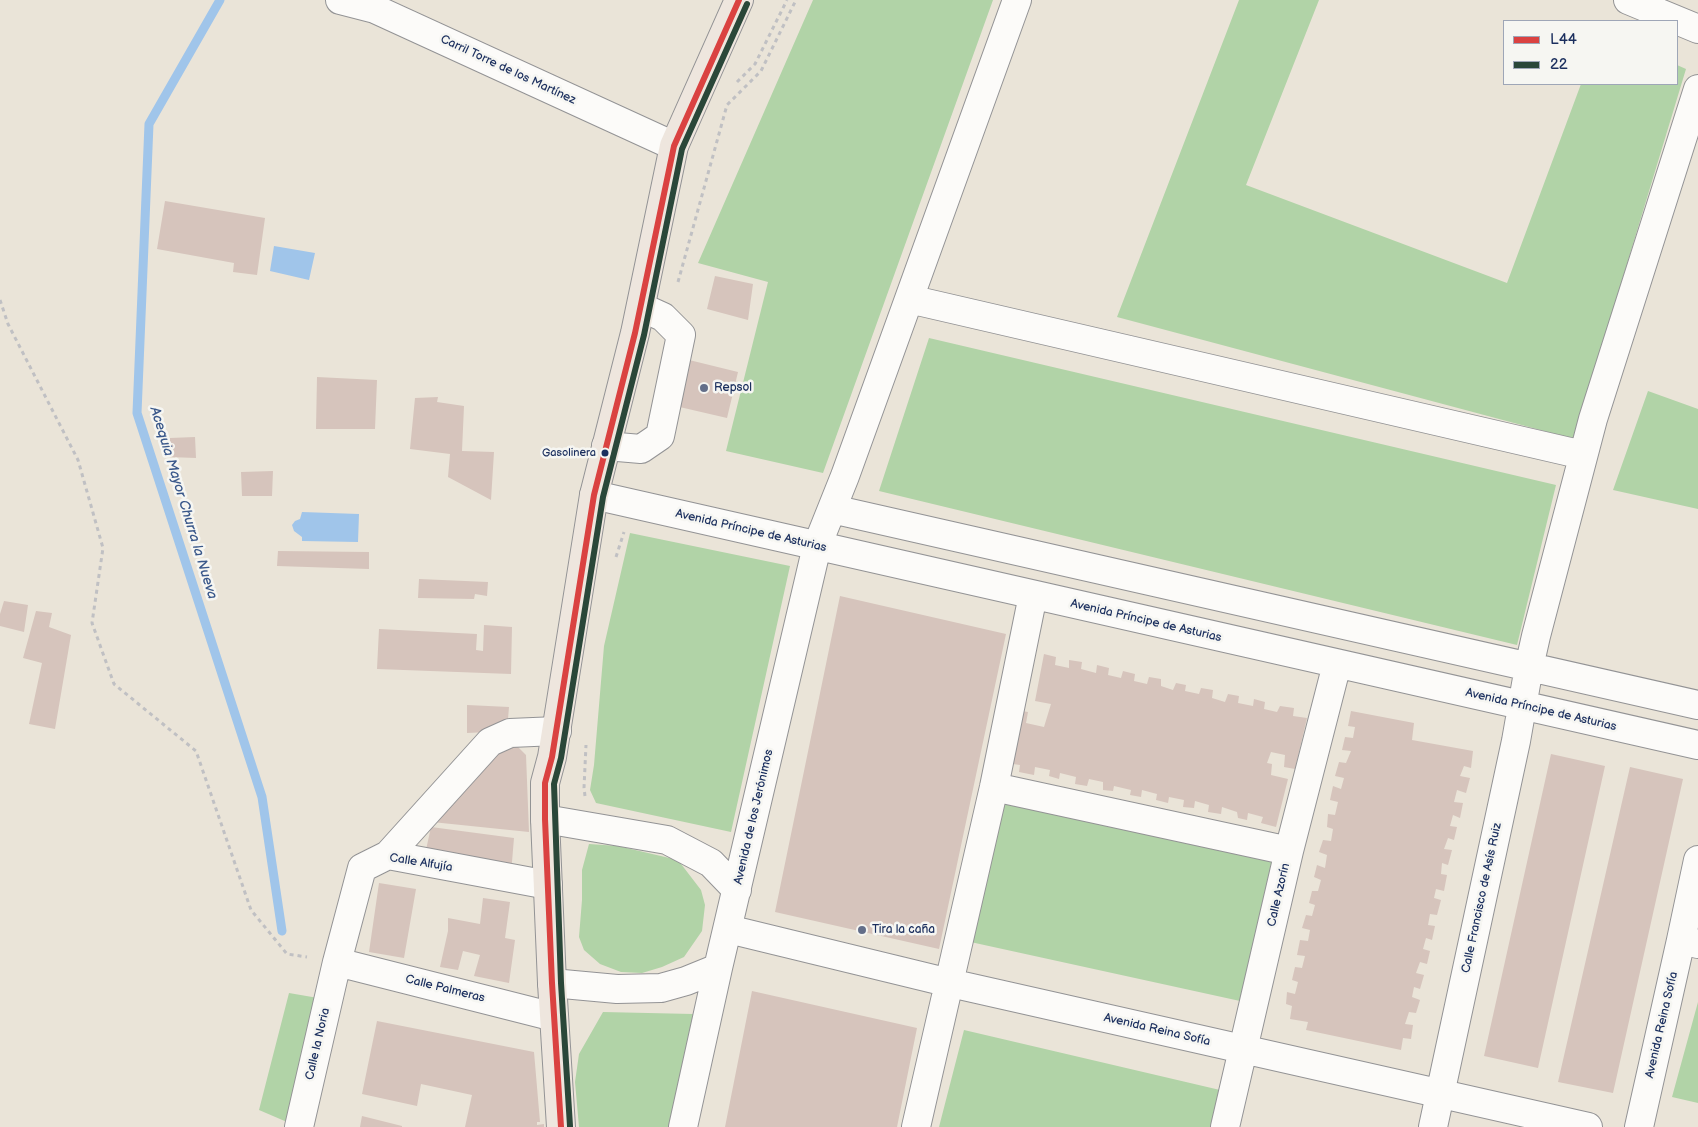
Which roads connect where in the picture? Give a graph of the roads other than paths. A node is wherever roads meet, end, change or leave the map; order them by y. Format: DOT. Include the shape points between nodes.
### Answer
graph roads {
  1 [pos="340,0"];
  2 [pos="739,0"];
  3 [pos="1017,0"];
  4 [pos="1628,0"];
  5 [pos="1676,20"];
  6 [pos="1678,21"];
  7 [pos="1698,29"];
  8 [pos="1698,89"];
  9 [pos="674,146"];
  10 [pos="909,299"];
  11 [pos="652,312"];
  12 [pos="606,446"];
  13 [pos="1583,455"];
  14 [pos="594,495"];
  15 [pos="832,509"];
  16 [pos="817,546"];
  17 [pos="1033,595"];
  18 [pos="1337,664"];
  19 [pos="1529,668"];
  20 [pos="1698,705"];
  21 [pos="1523,706"];
  22 [pos="557,731"];
  23 [pos="1698,745"];
  24 [pos="994,787"];
  25 [pos="545,818"];
  26 [pos="1289,851"];
  27 [pos="388,855"];
  28 [pos="1698,860"];
  29 [pos="548,886"];
  30 [pos="737,890"];
  31 [pos="728,929"];
  32 [pos="1690,942"];
  33 [pos="337,962"];
  34 [pos="718,968"];
  35 [pos="552,983"];
  36 [pos="950,983"];
  37 [pos="554,1017"];
  38 [pos="1244,1050"];
  39 [pos="1440,1093"];
  40 [pos="299,1127"];
  41 [pos="561,1127"];
  42 [pos="684,1127"];
  43 [pos="916,1127"];
  44 [pos="1225,1127"];
  45 [pos="1433,1127"];
  46 [pos="1588,1127"];
  47 [pos="1639,1127"];
  1 -- 9 [label="street, Carril Torre de los Martínez" via="375,9"];
  2 -- 9 [label="main road"];
  3 -- 10 [label="street, Avenida de los Jerónimos"];
  4 -- 5 [label="street"];
  6 -- 7 [label="street"];
  8 -- 13 [label="street, Calle Francisco de Asís Ruiz"];
  9 -- 11 [label="main road"];
  10 -- 13 [label="street"];
  10 -- 15 [label="street, Avenida de los Jerónimos"];
  11 -- 12 [label="main road"];
  11 -- 12 [label="street" via="681,335 660,436 641,449"];
  12 -- 14 [label="main road"];
  13 -- 19 [label="street, Calle Francisco de Asís Ruiz"];
  14 -- 16 [label="street, Avenida Príncipe de Asturias"];
  14 -- 22 [label="main road"];
  15 -- 16 [label="street, Avenida de los Jerónimos"];
  15 -- 19 [label="street"];
  16 -- 17 [label="street, Avenida Príncipe de Asturias"];
  16 -- 30 [label="street, Avenida de los Jerónimos"];
  17 -- 18 [label="street, Avenida Príncipe de Asturias"];
  17 -- 24 [label="street"];
  18 -- 21 [label="street, Avenida Príncipe de Asturias"];
  18 -- 26 [label="street, Calle Azorín"];
  19 -- 20 [label="street"];
  19 -- 21 [label="street, Calle Francisco de Asís Ruiz"];
  21 -- 23 [label="street, Avenida Príncipe de Asturias"];
  21 -- 39 [label="street, Calle Francisco de Asís Ruiz"];
  22 -- 25 [label="main road" via="545,783"];
  22 -- 27 [label="street" via="510,732 490,742"];
  24 -- 26 [label="street"];
  24 -- 36 [label="street"];
  25 -- 29 [label="main road"];
  25 -- 30 [label="street" via="667,840 711,862"];
  26 -- 38 [label="street, Calle Azorín"];
  27 -- 29 [label="street, Calle Alfujía"];
  27 -- 33 [label="street, Calle Alfujía" via="362,868"];
  28 -- 32 [label="street, Avenida Reina Sofía"];
  29 -- 35 [label="main road"];
  30 -- 31 [label="street, Avenida de los Jerónimos"];
  31 -- 34 [label="street, Avenida de los Jerónimos"];
  31 -- 36 [label="street, Avenida Reina Sofía"];
  32 -- 47 [label="street, Avenida Reina Sofía"];
  33 -- 37 [label="street, Calle Palmeras"];
  33 -- 40 [label="street, Calle la Noria"];
  34 -- 35 [label="street" via="661,988 617,989"];
  34 -- 42 [label="street, Avenida de los Jerónimos"];
  35 -- 37 [label="main road"];
  36 -- 38 [label="street, Avenida Reina Sofía"];
  36 -- 43 [label="street"];
  37 -- 41 [label="main road"];
  38 -- 39 [label="street, Avenida Reina Sofía"];
  38 -- 44 [label="street, Calle Azorín"];
  39 -- 45 [label="street, Calle Francisco de Asís Ruiz"];
  39 -- 46 [label="street, Avenida Reina Sofía"];
}
